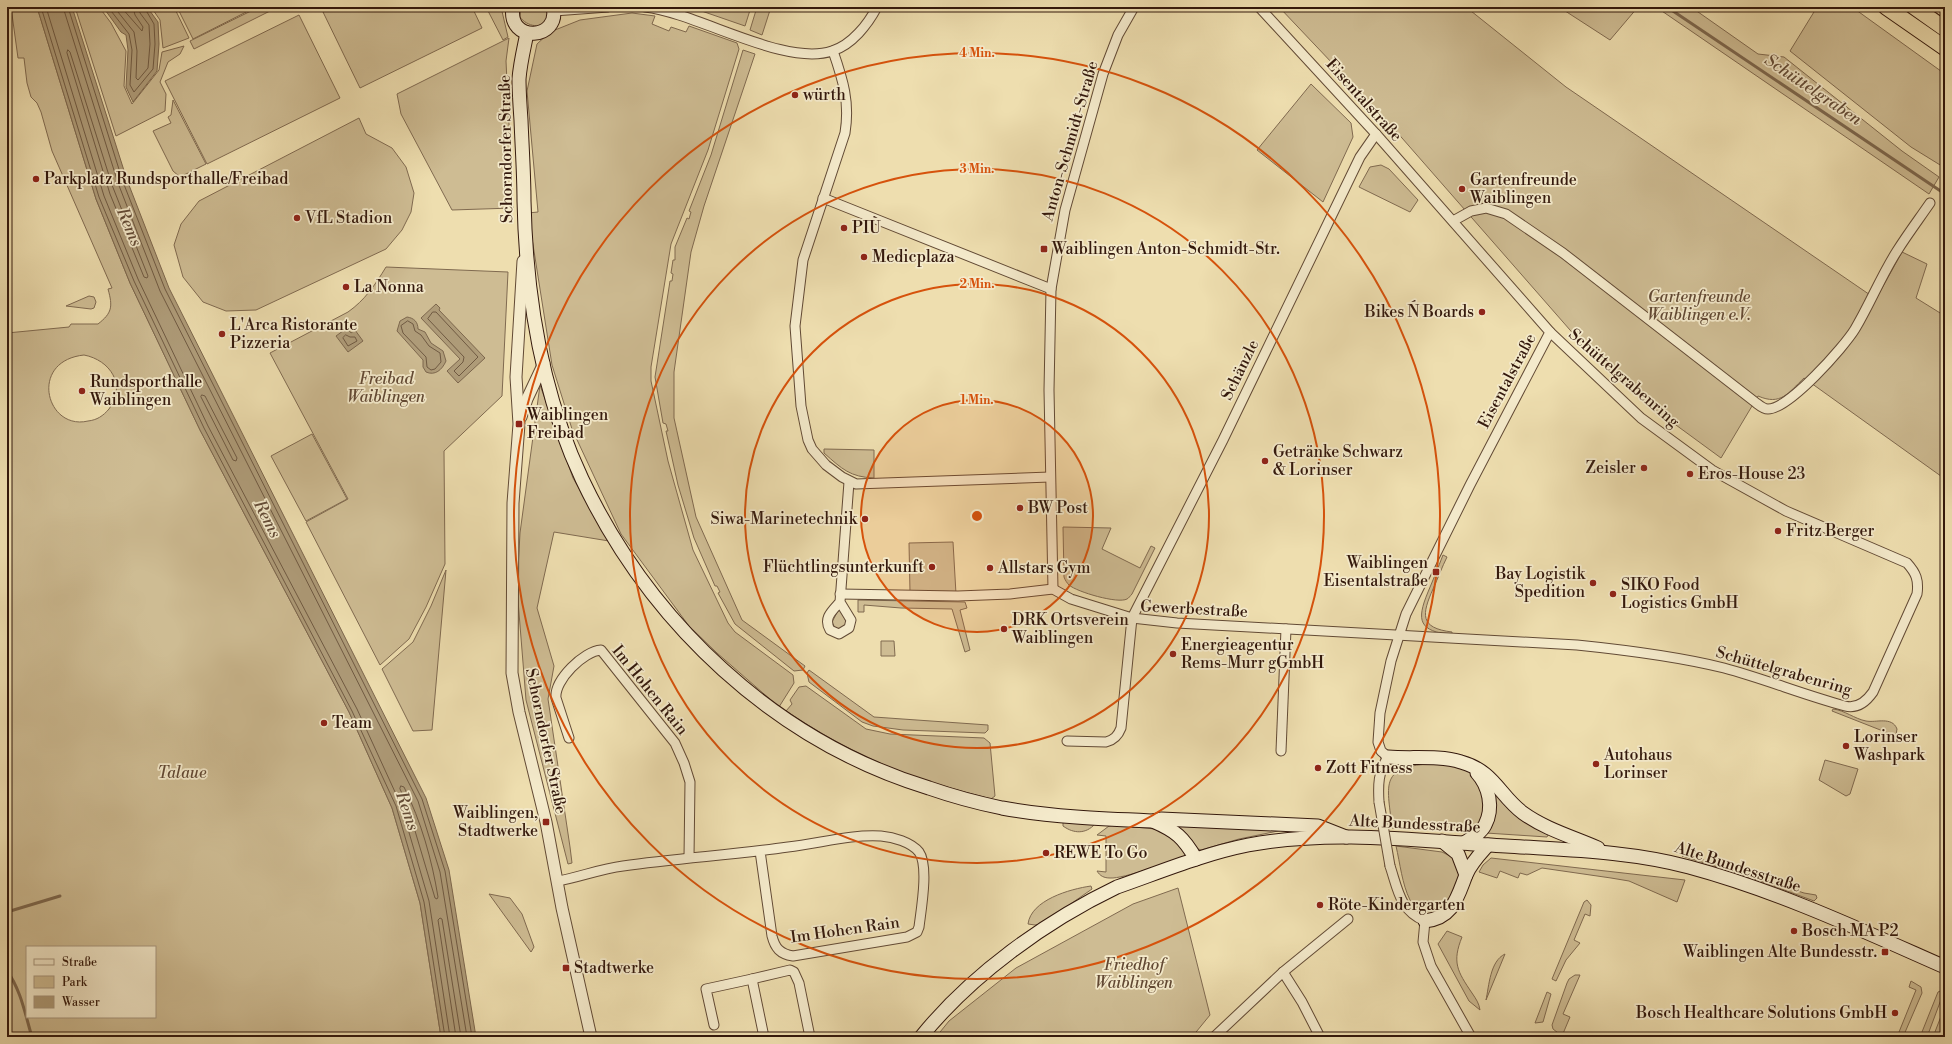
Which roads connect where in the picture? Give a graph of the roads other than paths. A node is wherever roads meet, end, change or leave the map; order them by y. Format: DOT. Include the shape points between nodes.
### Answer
graph roads {
  1 [pos="513,7"];
  2 [pos="608,7"];
  3 [pos="644,7"];
  4 [pos="877,7"];
  5 [pos="1134,7"];
  6 [pos="1259,7"];
  7 [pos="1886,7"];
  8 [pos="1914,7"];
  9 [pos="553,9"];
  10 [pos="1945,29"];
  11 [pos="527,33"];
  12 [pos="1945,48"];
  13 [pos="833,51"];
  14 [pos="1376,134"];
  15 [pos="823,198"];
  16 [pos="1930,203"];
  17 [pos="1453,221"];
  18 [pos="525,241"];
  19 [pos="1051,289"];
  20 [pos="1550,332"];
  21 [pos="544,363"];
  22 [pos="519,424"];
  23 [pos="1050,476"];
  24 [pos="849,482"];
  25 [pos="1053,589"];
  26 [pos="1132,618"];
  27 [pos="1286,629"];
  28 [pos="1399,636"];
  29 [pos="569,738"];
  30 [pos="1067,741"];
  31 [pos="1281,751"];
  32 [pos="1388,757"];
  33 [pos="1470,765"];
  34 [pos="1153,821"];
  35 [pos="1346,837"];
  36 [pos="1442,841"];
  37 [pos="1464,843"];
  38 [pos="1488,845"];
  39 [pos="760,851"];
  40 [pos="1611,853"];
  41 [pos="689,857"];
  42 [pos="1196,859"];
  43 [pos="1466,875"];
  44 [pos="558,881"];
  45 [pos="1348,919"];
  46 [pos="1425,921"];
  47 [pos="1945,967"];
  48 [pos="1283,972"];
  49 [pos="752,979"];
  50 [pos="714,1025"];
  51 [pos="591,1037"];
  52 [pos="764,1037"];
  53 [pos="810,1037"];
  54 [pos="921,1037"];
  55 [pos="1214,1037"];
  56 [pos="1320,1037"];
  57 [pos="1471,1037"];
  1 -- 11 [label="main road" via="516,25"];
  2 -- 9 [label="street"];
  3 -- 13 [label="street" via="688,18 788,52 810,54"];
  4 -- 13 [label="street" via="857,34"];
  5 -- 19 [label="street, Anton-Schmidt-Straße" via="1118,35 1104,74 1065,210"];
  6 -- 14 [label="street, Eisentalstraße"];
  7 -- 12 [label="highway"];
  8 -- 10 [label="highway"];
  9 -- 11 [label="main road" via="553,18 546,29 533,34"];
  11 -- 18 [label="main road, Schorndorfer Straße" via="519,78"];
  13 -- 15 [label="street" via="842,78 848,114 845,133"];
  14 -- 17 [label="street, Eisentalstraße"];
  14 -- 26 [label="street, Schänzle" via="1360,157 1223,440"];
  15 -- 19 [label="street"];
  15 -- 24 [label="street" via="800,276 795,326 799,389 804,422 812,449 826,465"];
  16 -- 17 [label="street" via="1896,252 1854,331 1841,348 1800,390 1783,403 1768,409 1755,402 1563,253 1506,214 1486,208 1471,211"];
  17 -- 20 [label="street, Eisentalstraße"];
  18 -- 21 [label="main road, Schorndorfer Straße" via="532,301"];
  18 -- 22 [label="street, Schorndorfer Straße" via="516,377"];
  19 -- 23 [label="street, Anton-Schmidt-Straße" via="1048,348"];
  20 -- 28 [label="street, Eisentalstraße" via="1428,568 1406,614"];
  20 -- 28 [label="street, Schüttelgrabenring" via="1641,418 1712,470 1786,511 1907,563 1916,574 1917,594 1873,692 1864,702 1850,707 1723,668 1628,650"];
  21 -- 22 [label="street, Schorndorfer Straße" via="527,399"];
  21 -- 34 [label="main road" via="559,418 582,478 610,531 639,577 660,604 725,673 777,714 854,759 928,788 1001,808"];
  22 -- 44 [label="street, Schorndorfer Straße" via="513,503 512,672"];
  23 -- 24 [label="street" via="863,484"];
  23 -- 25 [label="street, Anton-Schmidt-Straße"];
  24 -- 25 [label="street" via="840,598 1010,594"];
  25 -- 26 [label="street" via="1071,599"];
  26 -- 27 [label="street, Gewerbestraße"];
  26 -- 30 [label="street, Gewerbestraße" via="1119,734 1106,742"];
  27 -- 28 [label="street, Gewerbestraße"];
  27 -- 31 [label="street"];
  28 -- 32 [label="street, Eisentalstraße" via="1391,661 1377,736 1380,751"];
  29 -- 41 [label="street, Im Hohen Rain" via="556,698 558,683 583,658 593,651 601,650 675,743 684,763 690,782"];
  32 -- 33 [label="main road" via="1447,759"];
  32 -- 46 [label="street, bridge" via="1378,780 1379,802 1390,866 1407,910"];
  33 -- 37 [label="main road" via="1483,779 1488,790 1489,814 1479,832"];
  33 -- 40 [label="main road" via="1492,778 1512,803 1531,818"];
  34 -- 35 [label="main road" via="1161,819 1318,826"];
  34 -- 42 [label="main road" via="1182,837"];
  35 -- 36 [label="main road, Alte Bundesstraße"];
  35 -- 42 [label="main road, Alte Bundesstraße" via="1264,843"];
  36 -- 37 [label="main road, Alte Bundesstraße"];
  36 -- 43 [label="main road" via="1458,854"];
  37 -- 38 [label="main road, Alte Bundesstraße"];
  38 -- 40 [label="main road, Alte Bundesstraße"];
  38 -- 43 [label="main road"];
  39 -- 39 [label="street, Im Hohen Rain" via="774,945 783,953 793,956 907,937 917,932 923,884 922,857 904,842 882,836 870,836"];
  39 -- 41 [label="street, Im Hohen Rain"];
  40 -- 47 [label="main road, Alte Bundesstraße" via="1665,861 1748,885 1853,926"];
  41 -- 44 [label="street, Im Hohen Rain" via="597,870"];
  42 -- 54 [label="main road, Alte Bundesstraße" via="1117,887 1065,916 1027,941 976,981"];
  43 -- 46 [label="main road" via="1463,887 1451,909 1444,916"];
  44 -- 51 [label="street, Schorndorfer Straße"];
  45 -- 48 [label="street"];
  46 -- 57 [label="street" via="1424,942 1431,966"];
  48 -- 55 [label="street"];
  48 -- 56 [label="street"];
  49 -- 50 [label="street" via="706,989"];
  49 -- 52 [label="street"];
  49 -- 53 [label="street" via="790,970 794,972 799,983"];
}
